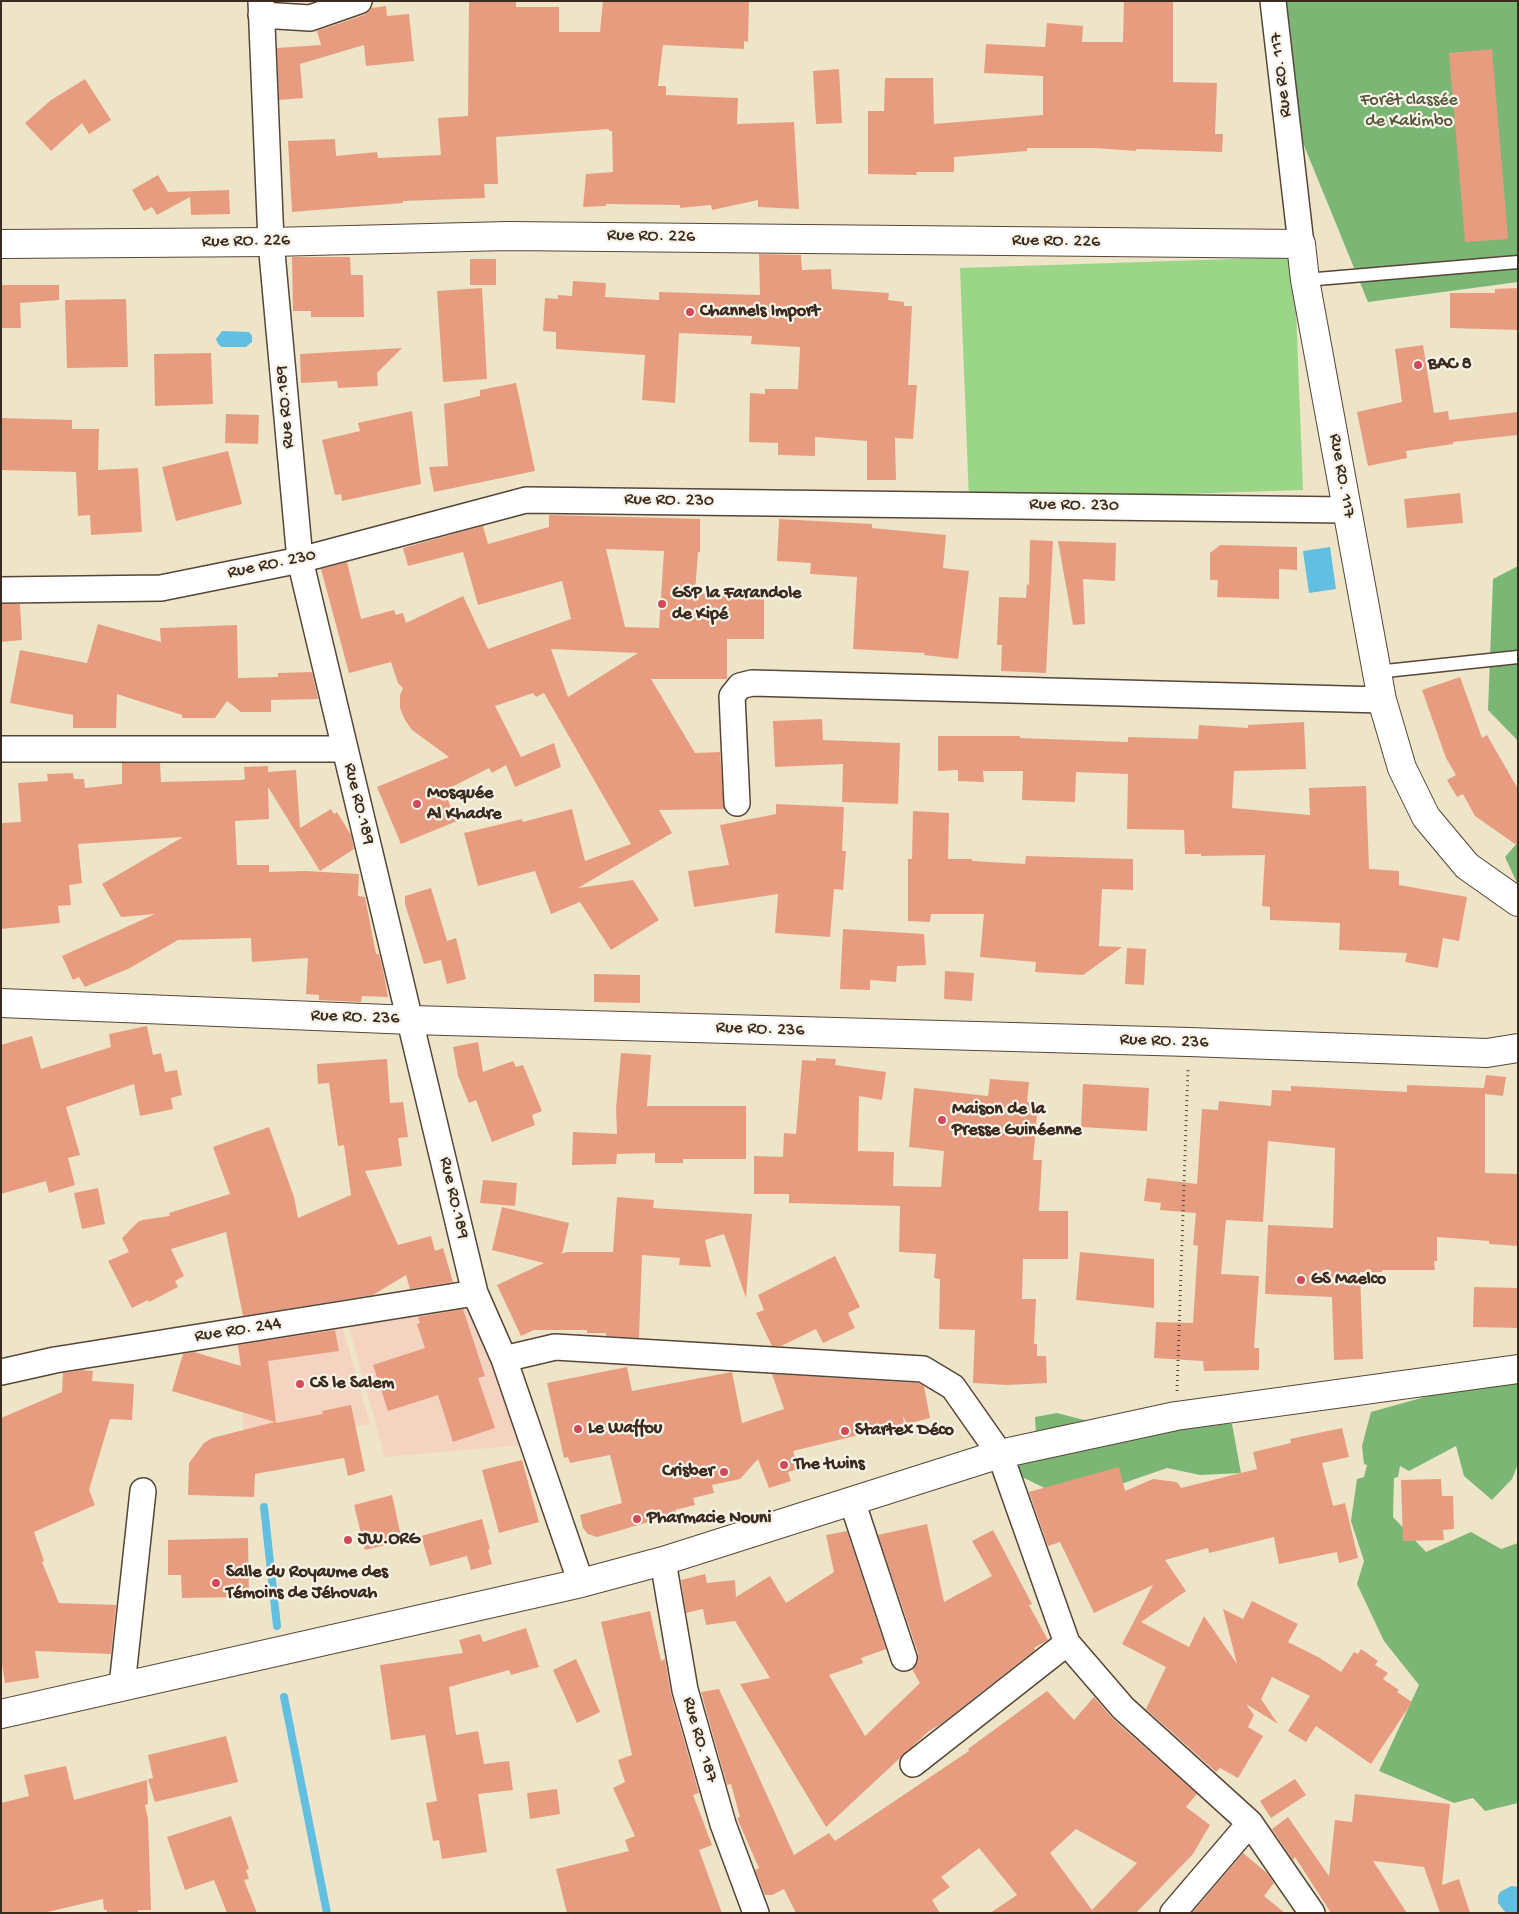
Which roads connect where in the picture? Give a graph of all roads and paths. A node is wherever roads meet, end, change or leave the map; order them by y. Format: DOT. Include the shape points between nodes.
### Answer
graph roads {
  1 [pos="359,1"];
  2 [pos="1273,1"];
  3 [pos="261,8"];
  4 [pos="271,242"];
  5 [pos="1,244"];
  6 [pos="1301,244"];
  7 [pos="1518,262"];
  8 [pos="1305,280"];
  9 [pos="1347,510"];
  10 [pos="300,560"];
  11 [pos="1,590"];
  12 [pos="1518,657"];
  13 [pos="1376,672"];
  14 [pos="1382,700"];
  15 [pos="344,748"];
  16 [pos="1,749"];
  17 [pos="738,803"];
  18 [pos="1518,902"];
  19 [pos="1,1003"];
  20 [pos="411,1020"];
  21 [pos="1189,1042"];
  22 [pos="1518,1048"];
  23 [pos="475,1293"];
  24 [pos="504,1359"];
  25 [pos="1518,1369"];
  26 [pos="1,1372"];
  27 [pos="1176,1416"];
  28 [pos="1000,1454"];
  29 [pos="143,1492"];
  30 [pos="852,1501"];
  31 [pos="663,1561"];
  32 [pos="581,1583"];
  33 [pos="1067,1643"];
  34 [pos="904,1658"];
  35 [pos="122,1686"];
  36 [pos="1,1714"];
  37 [pos="913,1764"];
  38 [pos="1250,1823"];
  39 [pos="756,1913"];
  40 [pos="1173,1913"];
  41 [pos="1312,1913"];
  1 -- 3 [label="street" via="310,18"];
  2 -- 6 [label="street, Rue RO. 117"];
  3 -- 4 [label="street, Rue RO.189"];
  4 -- 5 [label="street, Rue RO. 226"];
  4 -- 6 [label="street, Rue RO. 226" via="518,236"];
  4 -- 10 [label="street, Rue RO.189"];
  6 -- 8 [label="street, Rue RO. 117"];
  7 -- 8 [label="lane"];
  8 -- 9 [label="street, Rue RO. 117"];
  9 -- 10 [label="street, Rue RO. 230" via="526,500"];
  9 -- 13 [label="street, Rue RO. 117"];
  10 -- 11 [label="street, Rue RO. 230" via="161,588"];
  10 -- 15 [label="street, Rue RO.189"];
  12 -- 13 [label="lane"];
  13 -- 14 [label="street, Rue RO. 117"];
  14 -- 17 [label="street" via="752,683 740,686 732,696"];
  14 -- 18 [label="street, Rue RO. 117" via="1402,768 1426,817 1467,866"];
  15 -- 16 [label="street"];
  15 -- 20 [label="street, Rue RO.189"];
  19 -- 20 [label="street, Rue RO. 236"];
  20 -- 21 [label="street, Rue RO. 236"];
  20 -- 23 [label="street, Rue RO.189"];
  21 -- 22 [label="street, Rue RO. 236" via="1487,1053"];
  21 -- 27 [label="path"];
  23 -- 24 [label="street, Rue RO.189"];
  23 -- 26 [label="street, Rue RO. 244" via="55,1360"];
  24 -- 28 [label="street" via="555,1347 923,1369 953,1388"];
  24 -- 32 [label="street, Rue RO.189"];
  25 -- 27 [label="street"];
  27 -- 28 [label="street"];
  28 -- 30 [label="street"];
  28 -- 33 [label="street"];
  29 -- 35 [label="street"];
  30 -- 31 [label="street"];
  30 -- 34 [label="street"];
  31 -- 32 [label="street"];
  31 -- 39 [label="street, Rue RO. 187" via="684,1690 723,1824"];
  32 -- 35 [label="street"];
  33 -- 37 [label="street"];
  33 -- 38 [label="street" via="1123,1708"];
  35 -- 36 [label="street"];
  38 -- 40 [label="street"];
  38 -- 41 [label="street"];
}
